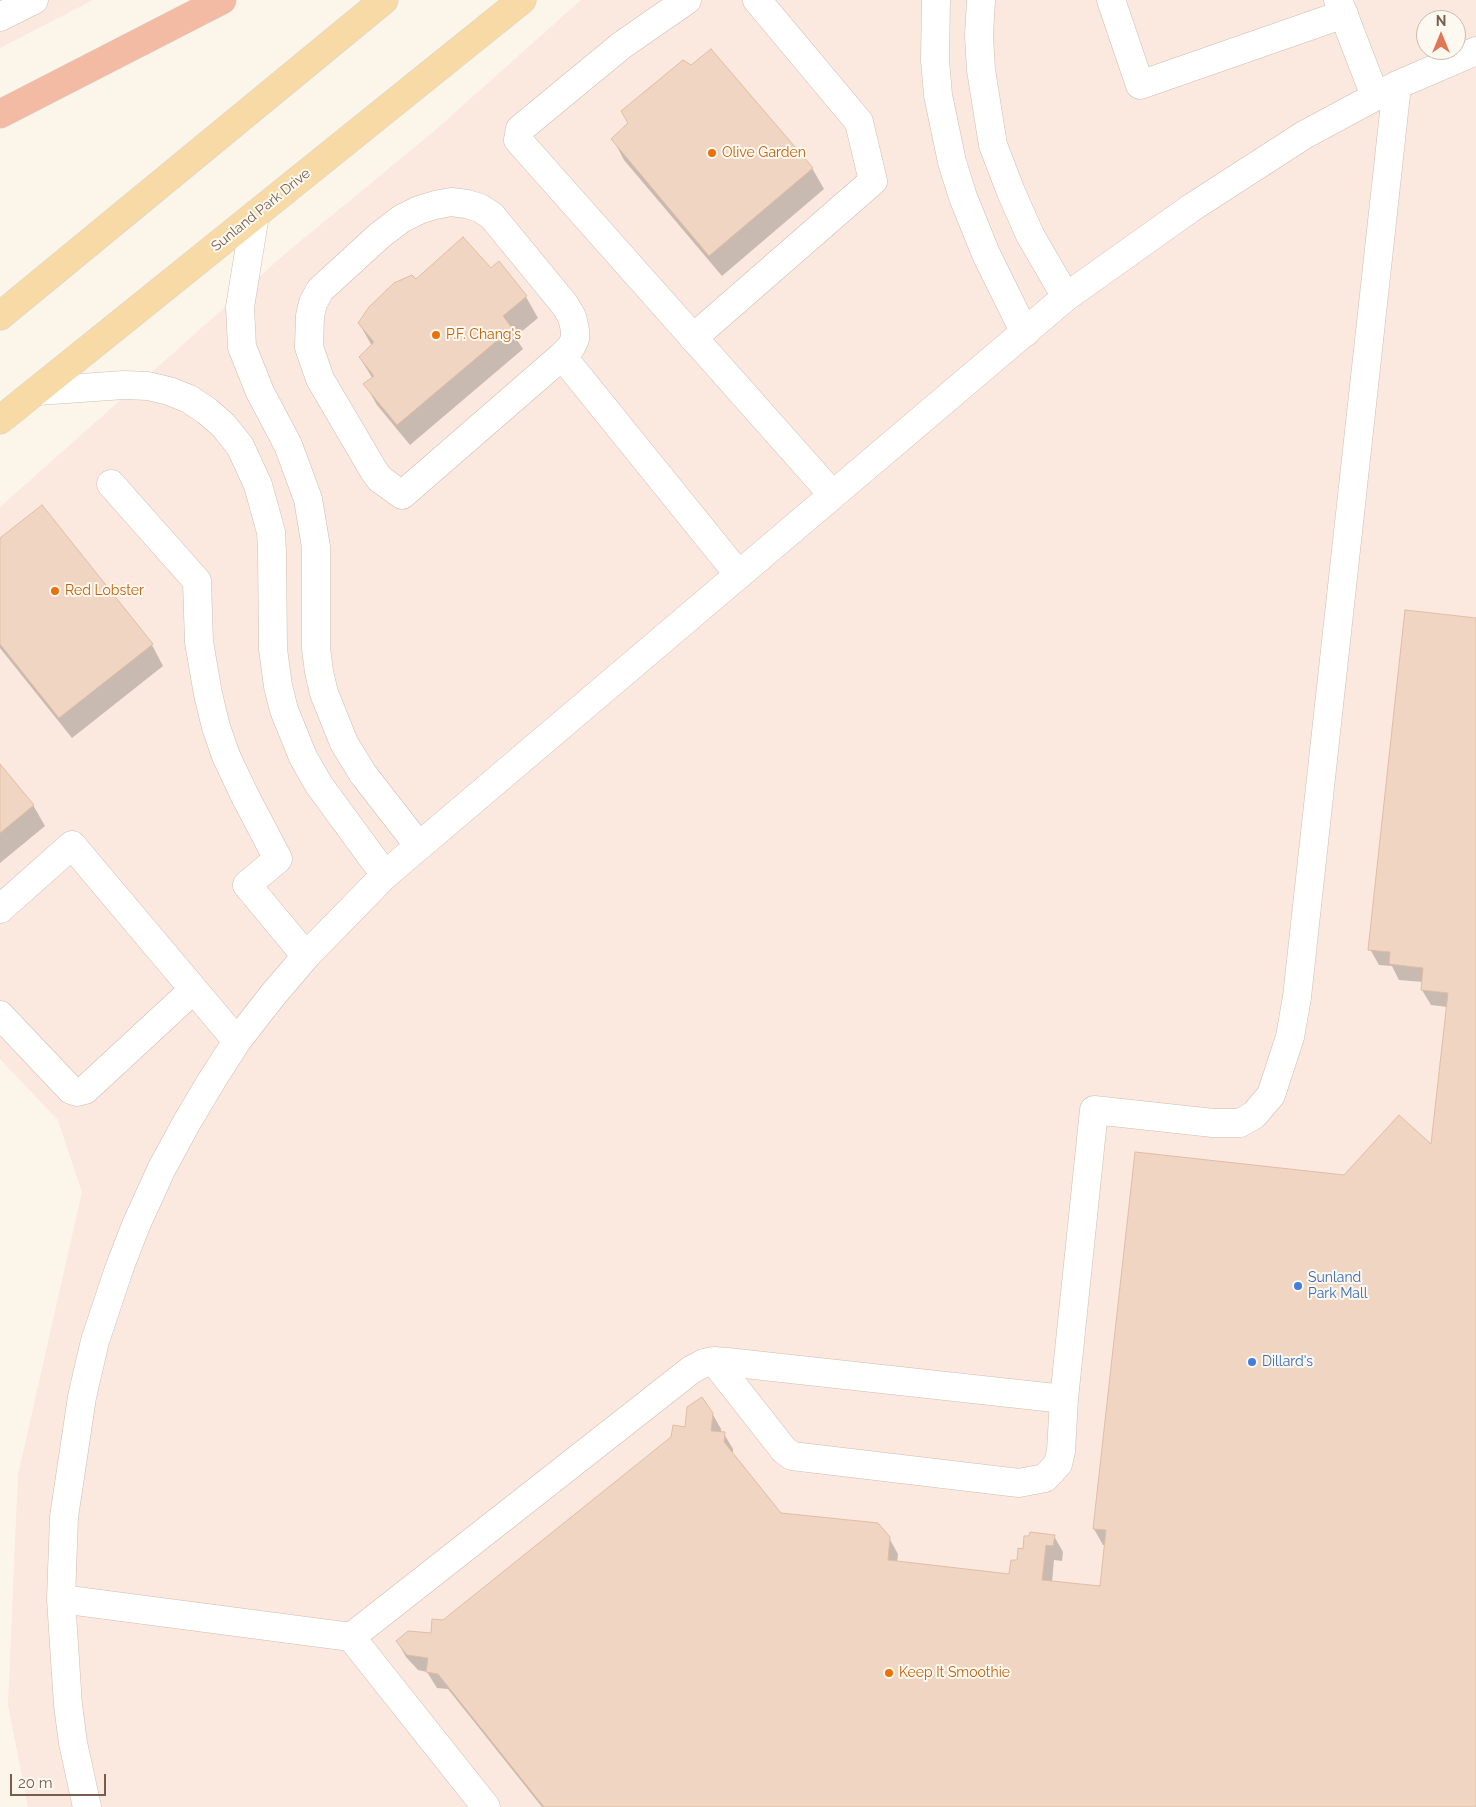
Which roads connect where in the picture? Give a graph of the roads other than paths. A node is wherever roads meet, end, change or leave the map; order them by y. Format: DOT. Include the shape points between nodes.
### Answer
graph roads {
  1 [pos="34,0"];
  2 [pos="222,0"];
  3 [pos="384,0"];
  4 [pos="522,0"];
  5 [pos="688,0"];
  6 [pos="757,0"];
  7 [pos="936,0"];
  8 [pos="981,0"];
  9 [pos="1111,0"];
  10 [pos="1341,7"];
  11 [pos="0,17"];
  12 [pos="1476,51"];
  13 [pos="1386,91"];
  14 [pos="0,114"];
  15 [pos="255,215"];
  16 [pos="1066,297"];
  17 [pos="0,316"];
  18 [pos="1025,333"];
  19 [pos="693,338"];
  20 [pos="562,356"];
  21 [pos="38,390"];
  22 [pos="0,420"];
  23 [pos="111,484"];
  24 [pos="833,496"];
  25 [pos="740,575"];
  26 [pos="419,846"];
  27 [pos="384,875"];
  28 [pos="0,909"];
  29 [pos="306,956"];
  30 [pos="193,990"];
  31 [pos="0,1015"];
  32 [pos="237,1041"];
  33 [pos="714,1361"];
  34 [pos="1064,1399"];
  35 [pos="61,1599"];
  36 [pos="351,1636"];
  37 [pos="87,1807"];
  38 [pos="486,1807"];
  1 -- 11 [label="lane"];
  2 -- 14 [label="highway"];
  3 -- 17 [label="main road"];
  4 -- 15 [label="main road, Sunland Park Drive"];
  5 -- 19 [label="lane" via="622,45 520,128 518,140"];
  6 -- 19 [label="lane" via="859,122 873,181"];
  7 -- 18 [label="lane" via="938,95 952,162 986,254"];
  8 -- 16 [label="lane" via="979,36 993,145 1030,235"];
  9 -- 10 [label="lane" via="1140,85"];
  10 -- 13 [label="lane"];
  12 -- 13 [label="lane"];
  13 -- 16 [label="lane" via="1260,162"];
  13 -- 34 [label="lane" via="1303,945 1290,1037 1272,1095 1254,1115 1240,1123 1094,1110"];
  15 -- 21 [label="main road, Sunland Park Drive"];
  15 -- 26 [label="lane" via="240,308 242,347 260,392 288,445 308,499 316,548 316,648 324,693 344,743 363,774"];
  16 -- 18 [label="lane"];
  18 -- 24 [label="lane"];
  19 -- 24 [label="lane"];
  20 -- 20 [label="lane" via="402,495 374,471 320,379 309,347 310,316 320,290 401,219 435,205 467,204 492,216 565,305 572,317 575,339"];
  20 -- 25 [label="lane"];
  21 -- 22 [label="main road, Sunland Park Drive"];
  21 -- 27 [label="lane" via="124,385 169,391 207,411 240,446 258,485 271,532 273,649 284,710 303,757 319,785"];
  23 -- 29 [label="lane" via="197,581 199,642 216,728 241,788 278,859 247,886"];
  24 -- 25 [label="lane"];
  25 -- 26 [label="lane"];
  26 -- 27 [label="lane"];
  27 -- 29 [label="lane"];
  28 -- 30 [label="lane" via="72,845"];
  29 -- 32 [label="lane"];
  30 -- 31 [label="lane" via="85,1090 77,1092 71,1090"];
  30 -- 32 [label="lane"];
  32 -- 35 [label="lane" via="162,1168 136,1225 105,1310 82,1396 70,1470 64,1516"];
  33 -- 34 [label="lane"];
  33 -- 34 [label="lane" via="792,1456 1019,1483 1045,1478 1058,1464"];
  33 -- 36 [label="lane" via="690,1370"];
  35 -- 36 [label="lane"];
  35 -- 37 [label="lane" via="68,1705"];
  36 -- 38 [label="lane"];
}
